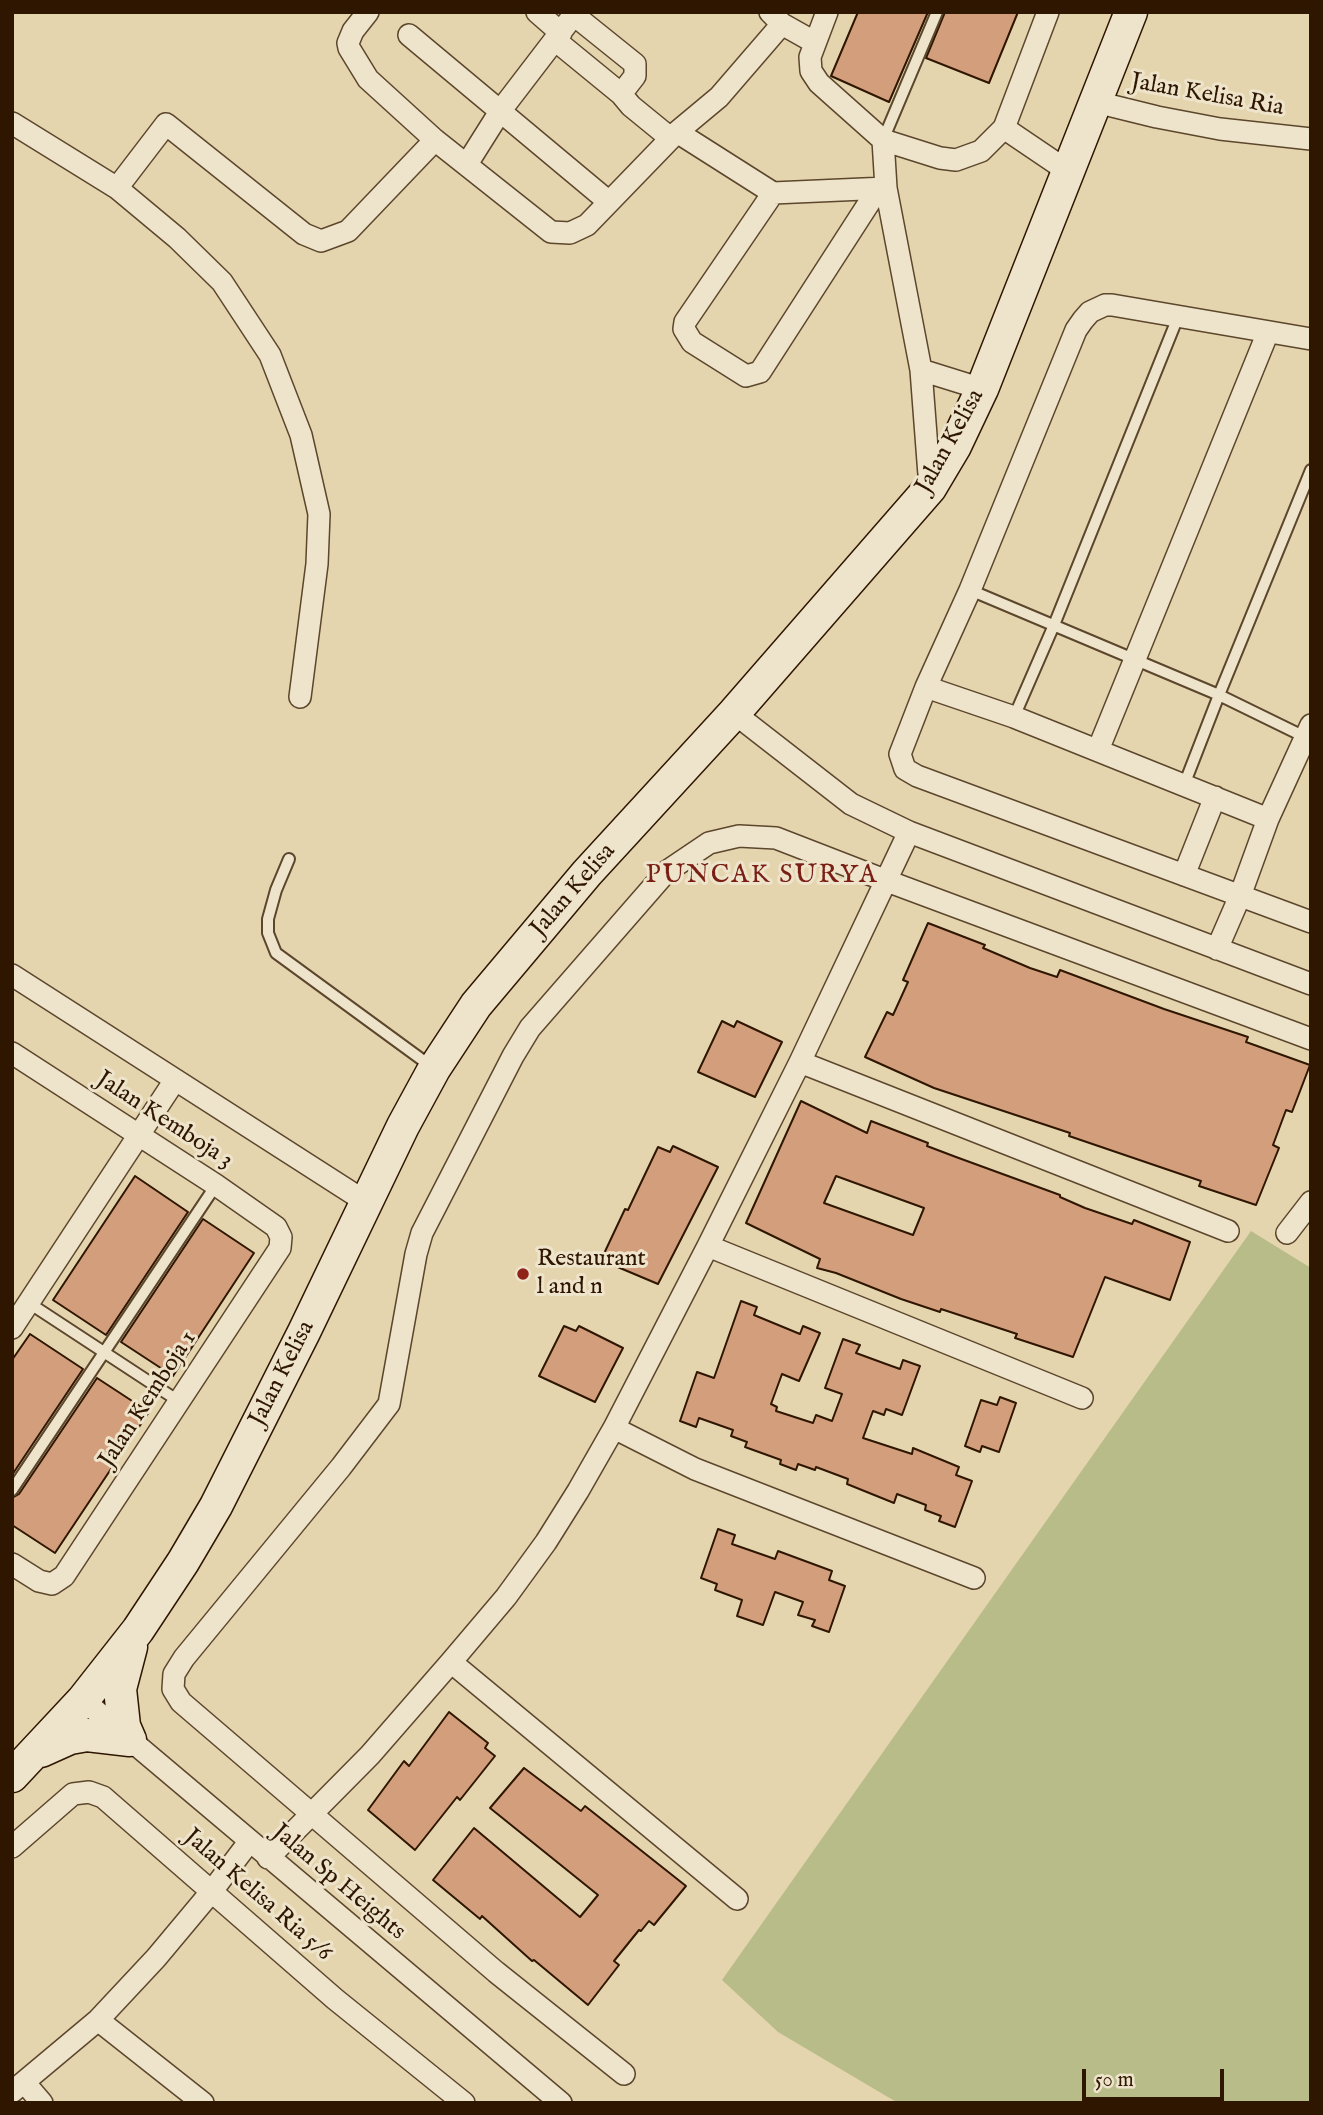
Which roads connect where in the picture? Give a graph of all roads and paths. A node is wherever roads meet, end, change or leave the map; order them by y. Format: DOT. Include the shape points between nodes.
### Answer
graph roads {
  1 [pos="368,12"];
  2 [pos="537,12"];
  3 [pos="827,12"];
  4 [pos="937,12"];
  5 [pos="1048,12"];
  6 [pos="1131,12"];
  7 [pos="575,13"];
  8 [pos="776,18"];
  9 [pos="409,35"];
  10 [pos="558,36"];
  11 [pos="814,41"];
  12 [pos="621,94"];
  13 [pos="1096,102"];
  14 [pos="501,110"];
  15 [pos="12,123"];
  16 [pos="1004,128"];
  17 [pos="673,134"];
  18 [pos="1311,139"];
  19 [pos="435,140"];
  20 [pos="883,140"];
  21 [pos="467,163"];
  22 [pos="1069,172"];
  23 [pos="117,188"];
  24 [pos="882,189"];
  25 [pos="773,193"];
  26 [pos="609,202"];
  27 [pos="1178,317"];
  28 [pos="1268,332"];
  29 [pos="1311,339"];
  30 [pos="921,370"];
  31 [pos="982,389"];
  32 [pos="1311,470"];
  33 [pos="930,488"];
  34 [pos="970,590"];
  35 [pos="1054,625"];
  36 [pos="1136,659"];
  37 [pos="926,687"];
  38 [pos="1219,695"];
  39 [pos="300,697"];
  40 [pos="734,713"];
  41 [pos="1014,718"];
  42 [pos="1309,734"];
  43 [pos="1098,750"];
  44 [pos="1184,785"];
  45 [pos="1215,797"];
  46 [pos="1268,819"];
  47 [pos="909,832"];
  48 [pos="289,859"];
  49 [pos="1184,876"];
  50 [pos="887,881"];
  51 [pos="1240,896"];
  52 [pos="1311,922"];
  53 [pos="1217,949"];
  54 [pos="12,975"];
  55 [pos="1311,984"];
  56 [pos="1311,1039"];
  57 [pos="12,1053"];
  58 [pos="800,1062"];
  59 [pos="434,1069"];
  60 [pos="175,1080"];
  61 [pos="138,1136"];
  62 [pos="216,1185"];
  63 [pos="366,1202"];
  64 [pos="1311,1202"];
  65 [pos="1228,1231"];
  66 [pos="1287,1233"];
  67 [pos="281,1237"];
  68 [pos="708,1246"];
  69 [pos="29,1303"];
  70 [pos="12,1328"];
  71 [pos="104,1353"];
  72 [pos="1082,1398"];
  73 [pos="180,1402"];
  74 [pos="614,1428"];
  75 [pos="12,1490"];
  76 [pos="12,1564"];
  77 [pos="974,1578"];
  78 [pos="138,1630"];
  79 [pos="452,1662"];
  80 [pos="83,1700"];
  81 [pos="130,1740"];
  82 [pos="35,1753"];
  83 [pos="12,1776"];
  84 [pos="311,1812"];
  85 [pos="248,1842"];
  86 [pos="12,1847"];
  87 [pos="268,1858"];
  88 [pos="212,1891"];
  89 [pos="737,1899"];
  90 [pos="98,2020"];
  91 [pos="624,2074"];
  92 [pos="18,2087"];
  93 [pos="42,2103"];
  94 [pos="203,2103"];
  95 [pos="464,2103"];
  96 [pos="561,2103"];
  1 -- 19 [label="street" via="353,31 349,48 368,79"];
  2 -- 10 [label="street"];
  3 -- 11 [label="street"];
  4 -- 20 [label="lane"];
  5 -- 16 [label="street"];
  6 -- 13 [label="main road, Jalan Kelisa"];
  7 -- 10 [label="street"];
  7 -- 12 [label="street" via="635,64 635,76"];
  8 -- 11 [label="street"];
  8 -- 17 [label="street" via="719,97"];
  9 -- 14 [label="street"];
  10 -- 12 [label="street"];
  10 -- 14 [label="street"];
  11 -- 20 [label="street" via="811,71 819,83"];
  12 -- 17 [label="street"];
  13 -- 18 [label="street, Jalan Kelisa Ria" via="1220,129"];
  13 -- 22 [label="main road, Jalan Kelisa"];
  14 -- 21 [label="street"];
  14 -- 26 [label="street"];
  15 -- 23 [label="street"];
  16 -- 20 [label="street" via="981,151 956,160"];
  16 -- 22 [label="street"];
  17 -- 25 [label="street"];
  17 -- 26 [label="street"];
  19 -- 21 [label="street"];
  19 -- 23 [label="street" via="348,231 321,241 304,234 166,124"];
  20 -- 24 [label="street"];
  21 -- 26 [label="street" via="551,232 577,231"];
  22 -- 31 [label="main road, Jalan Kelisa"];
  23 -- 39 [label="street" via="222,282 270,355 301,435 319,514"];
  24 -- 25 [label="street"];
  24 -- 25 [label="street" via="760,372 746,376 692,342 684,330 685,322"];
  24 -- 30 [label="street"];
  27 -- 28 [label="street"];
  27 -- 34 [label="street" via="1105,305 1083,320"];
  27 -- 35 [label="lane"];
  28 -- 29 [label="street"];
  28 -- 36 [label="street"];
  30 -- 31 [label="street"];
  30 -- 33 [label="street"];
  31 -- 33 [label="main road, Jalan Kelisa"];
  32 -- 38 [label="lane"];
  33 -- 40 [label="main road, Jalan Kelisa"];
  34 -- 35 [label="lane"];
  34 -- 37 [label="street"];
  35 -- 36 [label="lane"];
  35 -- 41 [label="lane"];
  36 -- 38 [label="lane"];
  36 -- 43 [label="street"];
  37 -- 41 [label="street"];
  37 -- 49 [label="street" via="900,754 905,769"];
  38 -- 42 [label="lane"];
  38 -- 44 [label="lane"];
  40 -- 47 [label="street" via="851,804"];
  40 -- 59 [label="main road, Jalan Kelisa" via="476,1005"];
  41 -- 43 [label="street"];
  42 -- 46 [label="street"];
  43 -- 44 [label="street"];
  44 -- 45 [label="street"];
  45 -- 46 [label="street"];
  45 -- 49 [label="street"];
  46 -- 51 [label="street"];
  47 -- 50 [label="street"];
  47 -- 53 [label="street"];
  48 -- 59 [label="lane" via="268,919 276,953"];
  49 -- 51 [label="street"];
  50 -- 56 [label="street"];
  50 -- 58 [label="street"];
  50 -- 84 [label="street" via="776,838 739,836 709,843 666,872 530,1027 422,1233 389,1404 174,1674 173,1689 181,1702"];
  51 -- 52 [label="street"];
  51 -- 53 [label="street"];
  53 -- 55 [label="street"];
  54 -- 60 [label="street"];
  57 -- 61 [label="street, Jalan Kemboja 3"];
  58 -- 65 [label="street"];
  58 -- 68 [label="street"];
  59 -- 63 [label="main road, Jalan Kelisa"];
  60 -- 61 [label="street"];
  60 -- 63 [label="street"];
  61 -- 62 [label="street, Jalan Kemboja 3"];
  61 -- 69 [label="street"];
  62 -- 67 [label="street, Jalan Kemboja 3" via="276,1227"];
  62 -- 71 [label="lane"];
  63 -- 78 [label="main road, Jalan Kelisa" via="216,1506"];
  64 -- 66 [label="street"];
  67 -- 73 [label="street, Jalan Kemboja 1" via="280,1248"];
  68 -- 72 [label="street"];
  68 -- 74 [label="street"];
  69 -- 70 [label="street"];
  69 -- 71 [label="lane"];
  71 -- 73 [label="lane"];
  71 -- 75 [label="lane"];
  73 -- 76 [label="street, Jalan Kemboja 1" via="64,1576 52,1584"];
  74 -- 77 [label="street" via="695,1469"];
  74 -- 79 [label="street" via="546,1542"];
  78 -- 80 [label="main road, Jalan Kelisa"];
  78 -- 81 [label="main road" via="120,1689"];
  79 -- 84 [label="street" via="370,1755"];
  79 -- 89 [label="street"];
  80 -- 81 [label="street, Jalan Sp Heights"];
  80 -- 82 [label="main road, Jalan Kelisa"];
  81 -- 82 [label="main road" via="87,1735"];
  81 -- 85 [label="street, Jalan Sp Heights"];
  82 -- 83 [label="main road, Jalan Kelisa"];
  84 -- 87 [label="street"];
  84 -- 91 [label="street" via="496,1972"];
  85 -- 87 [label="street, Jalan Sp Heights"];
  85 -- 88 [label="street"];
  86 -- 88 [label="street, Jalan Kelisa Ria 5/6" via="73,1794 89,1792 103,1797"];
  87 -- 96 [label="street, Jalan Sp Heights"];
  88 -- 90 [label="street"];
  88 -- 95 [label="street, Jalan Kelisa Ria 5/6"];
  90 -- 92 [label="street"];
  90 -- 94 [label="street"];
  92 -- 93 [label="street"];
}
